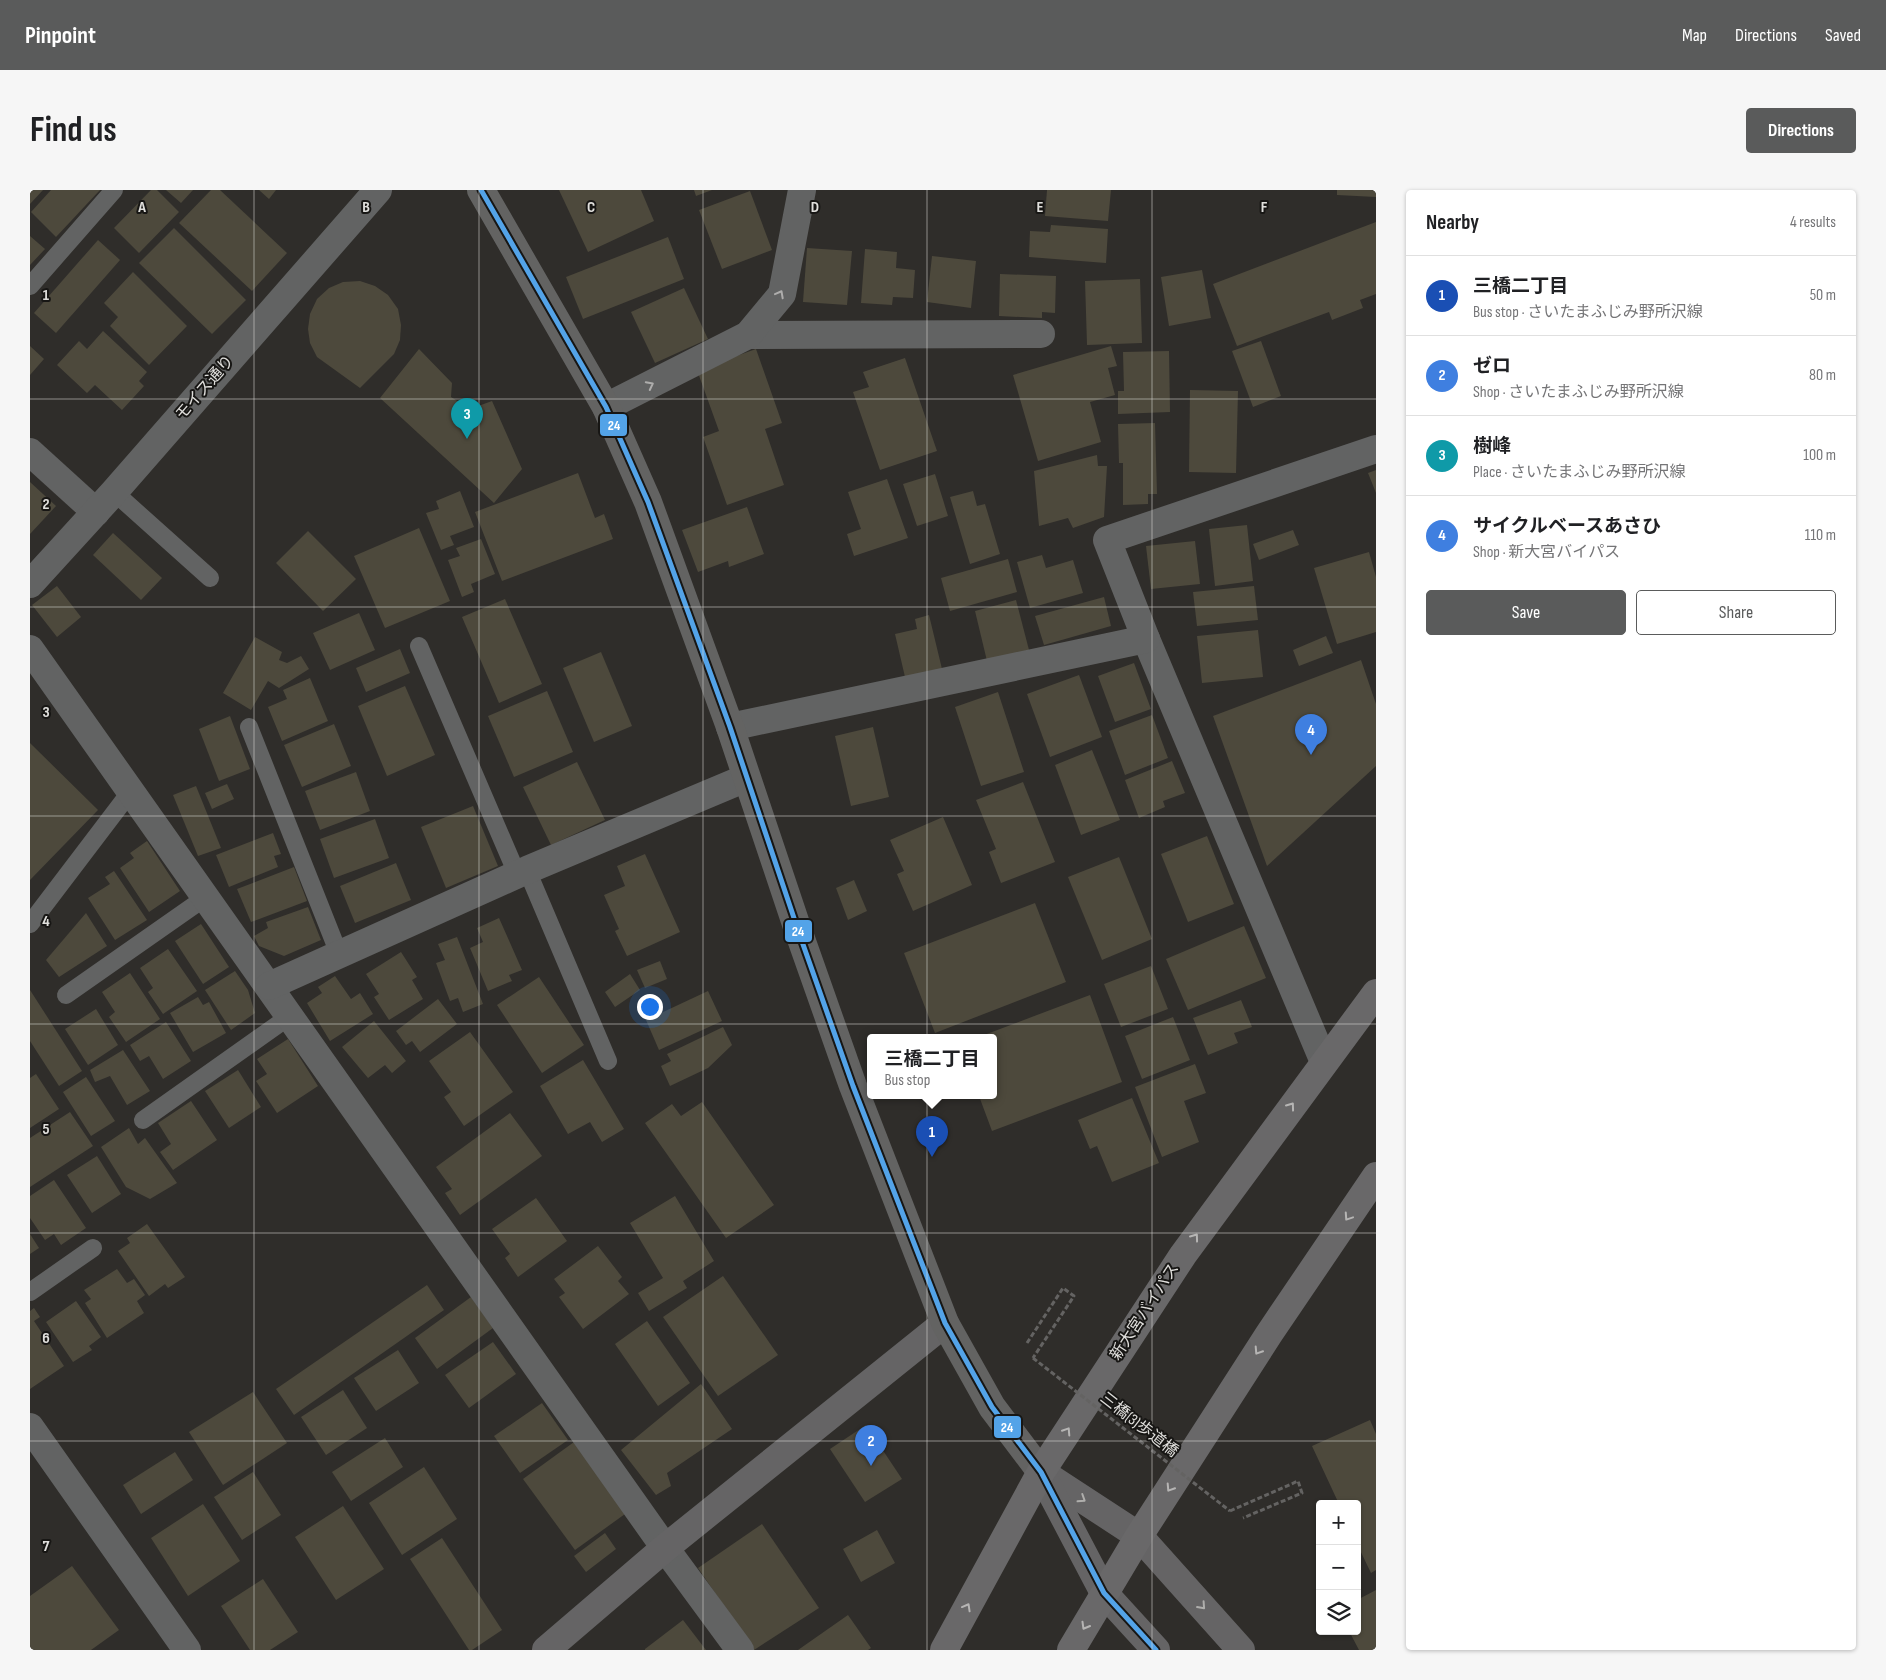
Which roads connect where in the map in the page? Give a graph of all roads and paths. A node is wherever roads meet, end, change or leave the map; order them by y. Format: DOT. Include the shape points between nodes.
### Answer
graph roads {
  1 [pos="114,190"];
  2 [pos="378,190"];
  3 [pos="481,190"];
  4 [pos="802,190"];
  5 [pos="30,286"];
  6 [pos="1041,334"];
  7 [pos="748,335"];
  8 [pos="606,408"];
  9 [pos="1376,449"];
  10 [pos="30,452"];
  11 [pos="105,502"];
  12 [pos="210,578"];
  13 [pos="30,584"];
  14 [pos="1146,638"];
  15 [pos="419,646"];
  16 [pos="30,649"];
  17 [pos="249,727"];
  18 [pos="730,728"];
  19 [pos="746,778"];
  20 [pos="131,791"];
  21 [pos="522,872"];
  22 [pos="206,897"];
  23 [pos="30,924"];
  24 [pos="339,954"];
  25 [pos="269,986"];
  26 [pos="1376,992"];
  27 [pos="66,995"];
  28 [pos="290,1016"];
  29 [pos="608,1061"];
  30 [pos="1324,1062"];
  31 [pos="143,1120"];
  32 [pos="1375,1184"];
  33 [pos="93,1248"];
  34 [pos="30,1292"];
  35 [pos="945,1322"];
  36 [pos="1027,1343"];
  37 [pos="30,1427"];
  38 [pos="1041,1472"];
  39 [pos="1243,1518"];
  40 [pos="1139,1536"];
  41 [pos="665,1548"];
  42 [pos="1104,1593"];
  43 [pos="187,1650"];
  44 [pos="546,1650"];
  45 [pos="740,1650"];
  46 [pos="944,1650"];
  47 [pos="1071,1650"];
  48 [pos="1156,1650"];
  49 [pos="1241,1650"];
  1 -- 5 [label="lane"];
  2 -- 11 [label="street, モイス通り"];
  3 -- 8 [label="main road"];
  7 -- 4 [label="street, one-way" via="782,294"];
  6 -- 7 [label="street"];
  8 -- 7 [label="street, one-way"];
  8 -- 18 [label="main road" via="648,502"];
  9 -- 14 [label="street" via="1107,540"];
  10 -- 11 [label="street"];
  11 -- 12 [label="lane"];
  11 -- 13 [label="street, モイス通り"];
  14 -- 18 [label="street"];
  14 -- 30 [label="street"];
  15 -- 21 [label="lane"];
  16 -- 20 [label="street"];
  17 -- 24 [label="lane"];
  18 -- 19 [label="main road"];
  19 -- 21 [label="street"];
  19 -- 35 [label="main road" via="853,1086"];
  20 -- 22 [label="street"];
  20 -- 23 [label="lane"];
  21 -- 24 [label="street"];
  21 -- 29 [label="lane"];
  22 -- 25 [label="street"];
  22 -- 27 [label="lane"];
  24 -- 25 [label="street"];
  25 -- 28 [label="street"];
  26 -- 30 [label="highway, 新大宮バイパス"];
  28 -- 31 [label="lane"];
  28 -- 41 [label="street"];
  38 -- 30 [label="highway, 新大宮バイパス, one-way" via="1183,1255"];
  32 -- 40 [label="highway, one-way" via="1269,1334"];
  33 -- 34 [label="lane"];
  35 -- 38 [label="main road" via="992,1407"];
  35 -- 41 [label="street"];
  36 -- 39 [label="path, 三橋(3)歩道橋, bridge" via="1063,1288 1074,1296 1033,1358 1230,1511 1298,1481 1302,1493"];
  37 -- 43 [label="street"];
  38 -- 40 [label="street, one-way"];
  38 -- 42 [label="street"];
  46 -- 38 [label="highway, 新大宮バイパス, one-way"];
  40 -- 42 [label="highway"];
  40 -- 49 [label="street, one-way"];
  41 -- 44 [label="street"];
  41 -- 45 [label="street"];
  42 -- 47 [label="highway, one-way"];
  42 -- 48 [label="street"];
}
